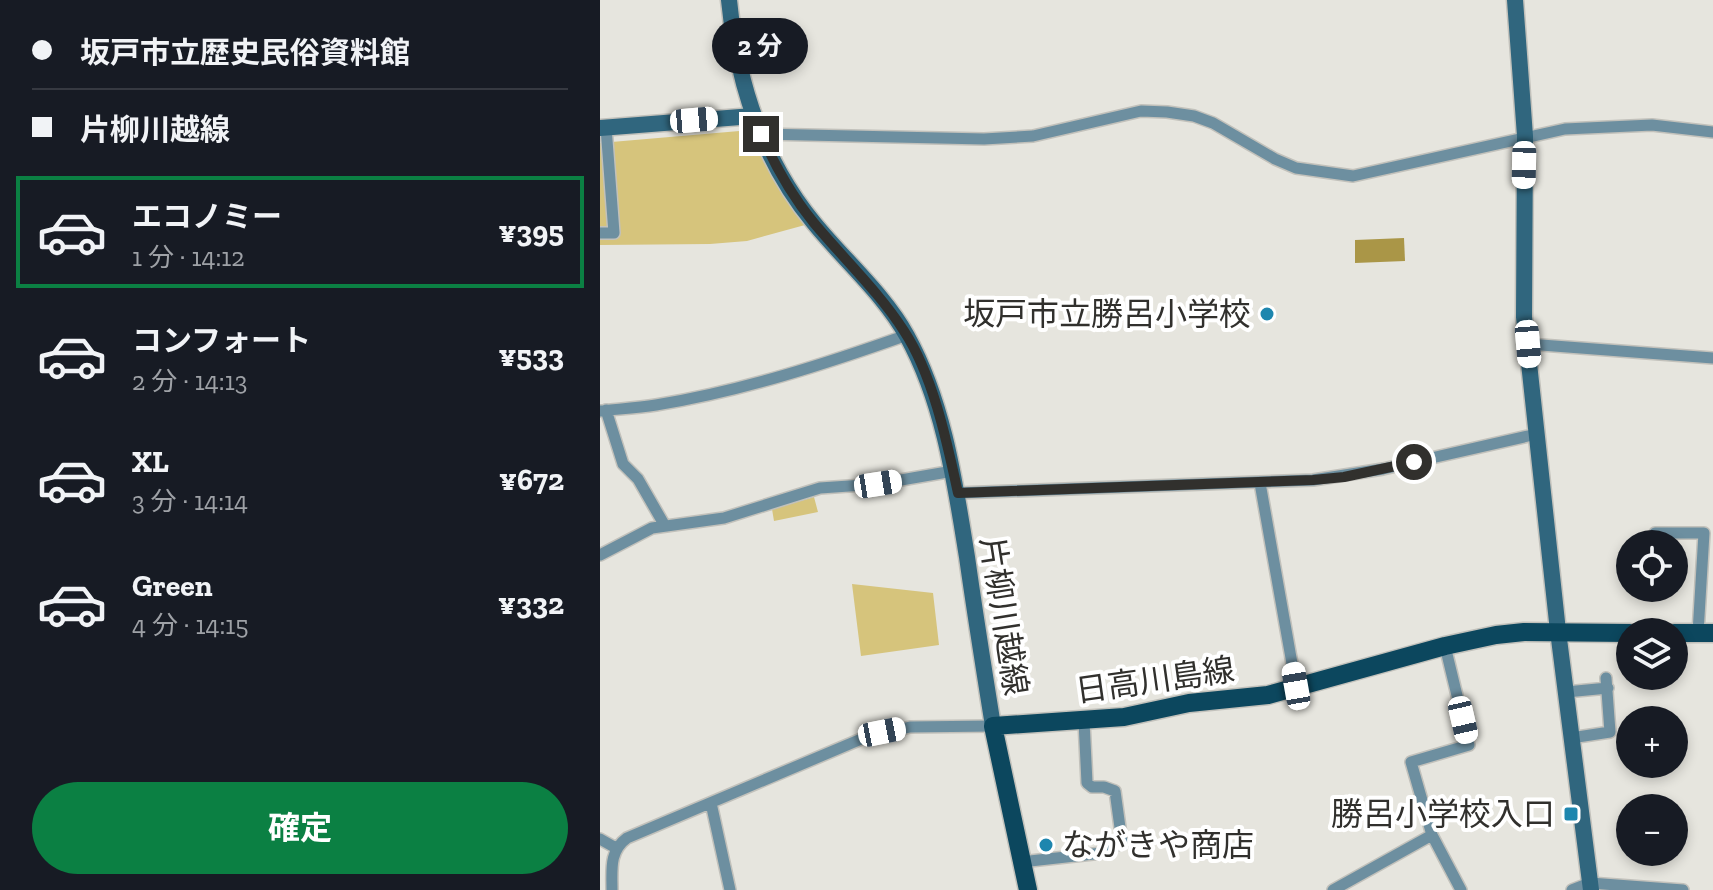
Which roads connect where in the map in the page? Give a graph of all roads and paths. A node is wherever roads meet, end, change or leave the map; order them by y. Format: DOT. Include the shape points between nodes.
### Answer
graph roads {
  1 [pos="729,0"];
  2 [pos="1515,0"];
  3 [pos="753,116"];
  4 [pos="603,127"];
  5 [pos="1713,132"];
  6 [pos="761,134"];
  7 [pos="1525,136"];
  8 [pos="600,233"];
  9 [pos="907,335"];
  10 [pos="1528,344"];
  11 [pos="1713,358"];
  12 [pos="603,411"];
  13 [pos="1537,434"];
  14 [pos="953,471"];
  15 [pos="1260,483"];
  16 [pos="958,493"];
  17 [pos="665,526"];
  18 [pos="1688,533"];
  19 [pos="600,555"];
  20 [pos="1558,631"];
  21 [pos="1616,633"];
  22 [pos="1706,633"];
  23 [pos="1445,646"];
  24 [pos="1296,686"];
  25 [pos="1566,692"];
  26 [pos="1084,721"];
  27 [pos="993,726"];
  28 [pos="1571,738"];
  29 [pos="711,803"];
  30 [pos="1432,835"];
  31 [pos="600,839"];
  32 [pos="616,848"];
  33 [pos="1021,862"];
  34 [pos="1590,886"];
  35 [pos="612,890"];
  36 [pos="730,890"];
  37 [pos="1028,890"];
  38 [pos="1333,890"];
  39 [pos="1461,890"];
  40 [pos="1572,890"];
  41 [pos="1683,890"];
  1 -- 3 [label="street, 片柳川越線" via="734,44"];
  2 -- 7 [label="street"];
  3 -- 4 [label="street"];
  3 -- 6 [label="street, 片柳川越線"];
  4 -- 8 [label="street" via="614,233"];
  5 -- 7 [label="street" via="1652,125"];
  6 -- 7 [label="street" via="984,139 1033,136 1141,111 1167,112 1213,123 1296,168 1340,176"];
  6 -- 9 [label="street, 片柳川越線" via="813,222"];
  7 -- 10 [label="street"];
  9 -- 12 [label="street" via="802,371 656,405"];
  9 -- 14 [label="street, 片柳川越線" via="933,398"];
  10 -- 11 [label="street"];
  10 -- 13 [label="street"];
  12 -- 17 [label="street" via="623,464 638,479"];
  13 -- 15 [label="street" via="1344,477"];
  13 -- 20 [label="street"];
  14 -- 16 [label="street, 片柳川越線"];
  14 -- 17 [label="street" via="820,488 724,518"];
  15 -- 16 [label="street"];
  15 -- 24 [label="street"];
  16 -- 27 [label="street, 片柳川越線"];
  17 -- 19 [label="street"];
  18 -- 22 [label="street" via="1704,533"];
  20 -- 21 [label="main road, 日高川島線"];
  20 -- 23 [label="main road, 日高川島線" via="1496,635"];
  20 -- 25 [label="street"];
  23 -- 24 [label="main road, 日高川島線"];
  23 -- 30 [label="street" via="1469,745 1411,762"];
  24 -- 26 [label="main road, 日高川島線" via="1268,695"];
  25 -- 28 [label="street"];
  25 -- 28 [label="street" via="1607,683 1610,732"];
  26 -- 27 [label="main road, 日高川島線"];
  26 -- 33 [label="street" via="1087,783 1115,791 1122,842 1102,853"];
  27 -- 29 [label="street" via="882,732"];
  27 -- 33 [label="main road"];
  28 -- 34 [label="street"];
  29 -- 32 [label="street" via="627,838"];
  29 -- 36 [label="street"];
  30 -- 38 [label="street"];
  30 -- 39 [label="street"];
  31 -- 32 [label="street"];
  32 -- 35 [label="street"];
  33 -- 37 [label="main road"];
  34 -- 40 [label="street"];
  34 -- 41 [label="street"];
}
